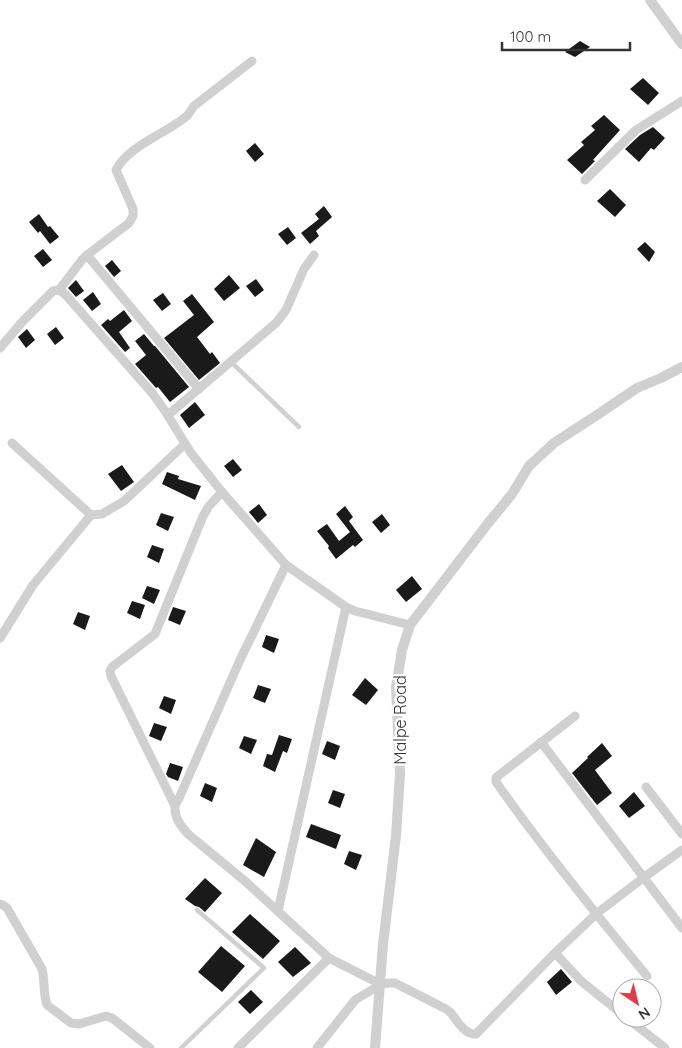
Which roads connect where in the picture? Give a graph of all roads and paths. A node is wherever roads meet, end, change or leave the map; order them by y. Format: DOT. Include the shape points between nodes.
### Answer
graph roads {
  1 [pos="650,0"];
  2 [pos="682,44"];
  3 [pos="252,61"];
  4 [pos="682,101"];
  5 [pos="585,180"];
  6 [pos="87,255"];
  7 [pos="314,255"];
  8 [pos="58,290"];
  9 [pos="0,348"];
  10 [pos="231,361"];
  11 [pos="682,367"];
  12 [pos="199,389"];
  13 [pos="168,415"];
  14 [pos="299,427"];
  15 [pos="12,443"];
  16 [pos="185,444"];
  17 [pos="222,492"];
  18 [pos="91,515"];
  19 [pos="286,565"];
  20 [pos="346,607"];
  21 [pos="410,625"];
  22 [pos="0,638"];
  23 [pos="575,716"];
  24 [pos="541,742"];
  25 [pos="646,787"];
  26 [pos="175,806"];
  27 [pos="682,834"];
  28 [pos="682,850"];
  29 [pos="643,878"];
  30 [pos="0,904"];
  31 [pos="197,910"];
  32 [pos="278,912"];
  33 [pos="596,914"];
  34 [pos="682,928"];
  35 [pos="555,952"];
  36 [pos="329,958"];
  37 [pos="647,976"];
  38 [pos="380,984"];
  39 [pos="612,1006"];
  40 [pos="640,1028"];
  41 [pos="150,1048"];
  42 [pos="181,1048"];
  43 [pos="238,1048"];
  44 [pos="317,1048"];
  45 [pos="375,1048"];
  46 [pos="665,1048"];
  1 -- 2 [label="street"];
  3 -- 6 [label="street" via="196,104 183,119 137,148 118,166 116,170 134,209 133,216 129,223"];
  4 -- 5 [label="street" via="636,130"];
  6 -- 8 [label="street"];
  6 -- 12 [label="street"];
  7 -- 10 [label="street" via="282,316"];
  8 -- 9 [label="street" via="53,291"];
  8 -- 13 [label="street" via="154,394"];
  10 -- 12 [label="street"];
  10 -- 14 [label="lane"];
  11 -- 21 [label="street, Malpe Road" via="637,388 554,443 529,466 512,494"];
  12 -- 13 [label="street"];
  13 -- 16 [label="street"];
  15 -- 18 [label="street"];
  16 -- 17 [label="street"];
  16 -- 18 [label="street" via="124,501 102,514"];
  17 -- 19 [label="street"];
  17 -- 26 [label="street" via="203,516 155,634 110,671"];
  18 -- 22 [label="street" via="34,585"];
  19 -- 20 [label="street"];
  19 -- 26 [label="street"];
  20 -- 21 [label="street"];
  20 -- 32 [label="street"];
  21 -- 38 [label="street, Malpe Road" via="396,686 400,774"];
  23 -- 24 [label="street"];
  24 -- 29 [label="street"];
  24 -- 33 [label="street" via="498,776 496,782"];
  25 -- 27 [label="street"];
  26 -- 32 [label="street" via="176,817 188,834"];
  28 -- 29 [label="street"];
  29 -- 33 [label="street"];
  29 -- 34 [label="street"];
  30 -- 41 [label="street" via="7,908 42,970 47,1005 75,1024 106,1016 112,1018"];
  31 -- 42 [label="lane" via="264,968"];
  32 -- 36 [label="street"];
  33 -- 35 [label="street"];
  33 -- 37 [label="street"];
  35 -- 38 [label="street" via="472,1035 446,1009 395,983"];
  35 -- 39 [label="street" via="581,981"];
  36 -- 38 [label="street"];
  36 -- 43 [label="street"];
  38 -- 44 [label="street" via="355,1000"];
  38 -- 45 [label="street, Malpe Road"];
  40 -- 46 [label="street"];
}
